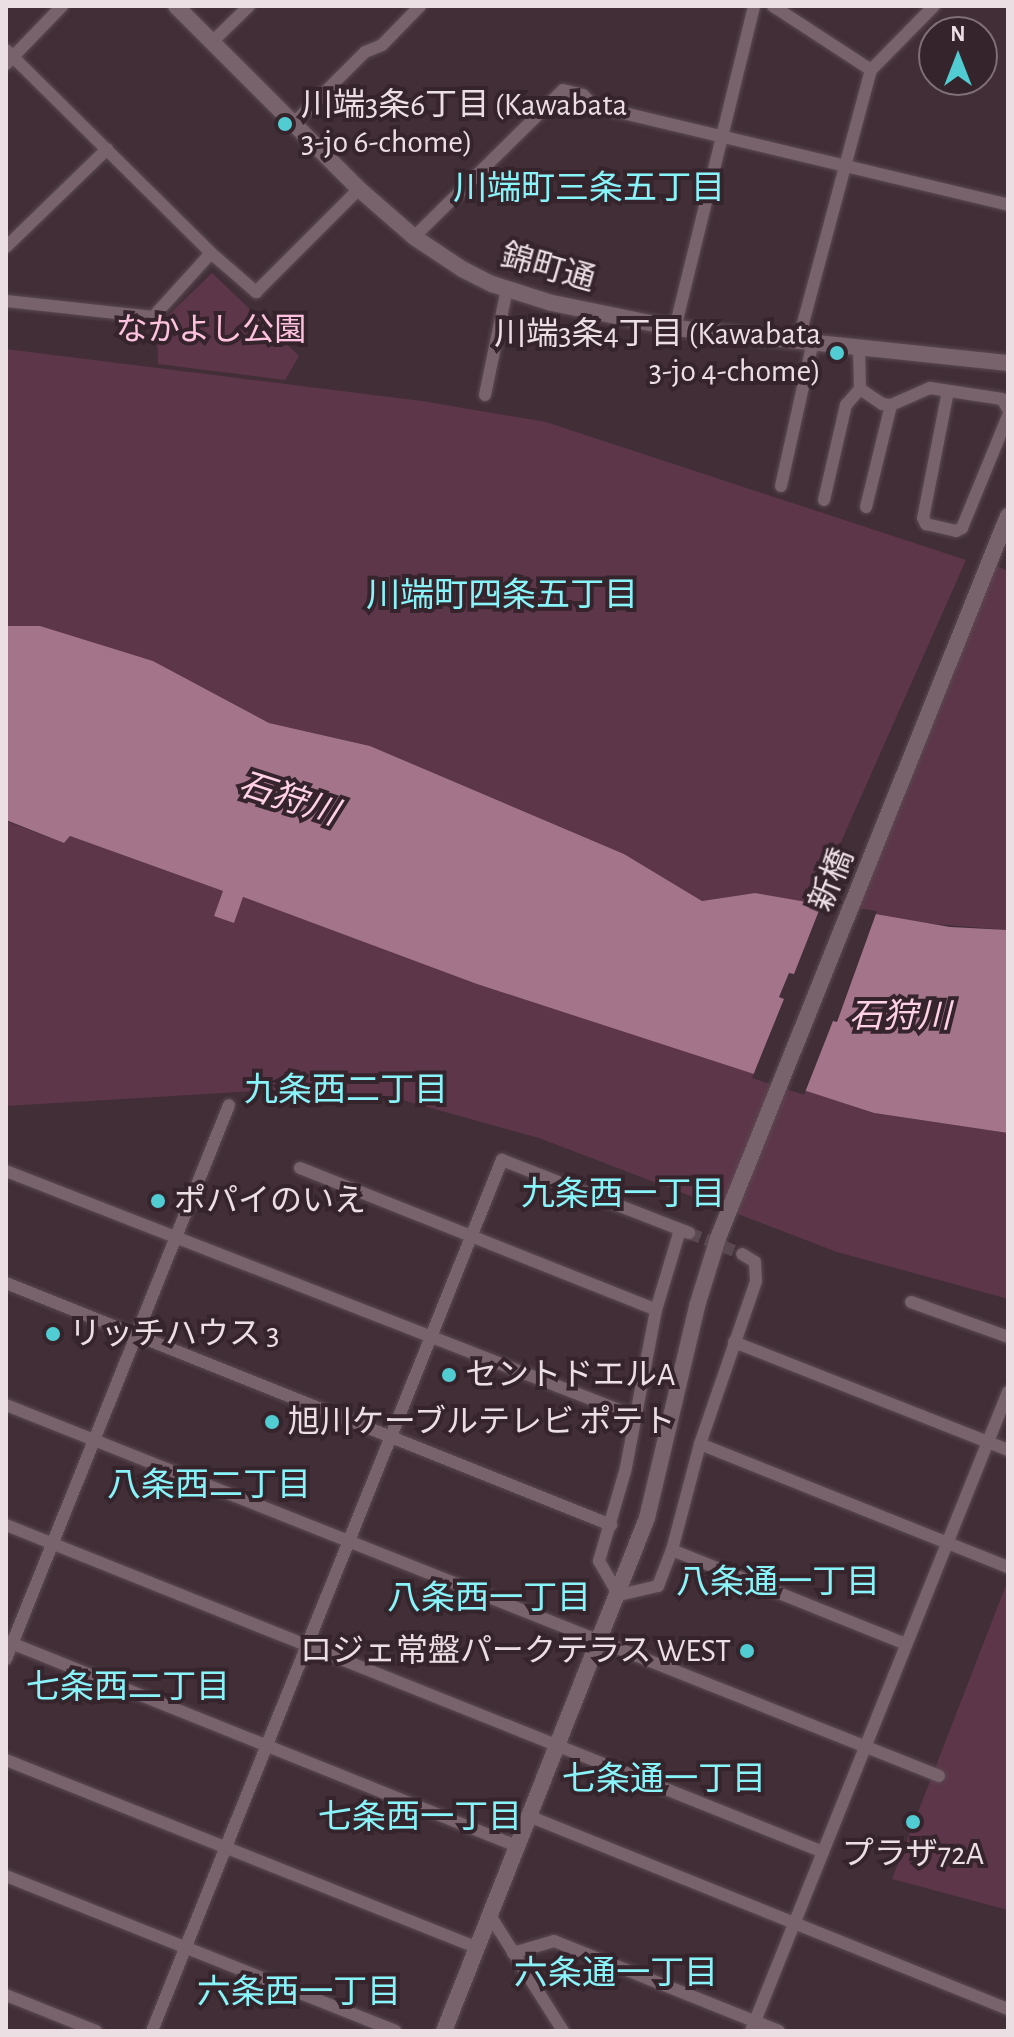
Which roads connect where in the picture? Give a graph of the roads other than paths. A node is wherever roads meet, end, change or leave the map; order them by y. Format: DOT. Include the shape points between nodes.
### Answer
graph roads {
  1 [pos="62,6"];
  2 [pos="176,6"];
  3 [pos="249,6"];
  4 [pos="420,6"];
  5 [pos="754,6"];
  6 [pos="773,6"];
  7 [pos="934,6"];
  8 [pos="212,42"];
  9 [pos="8,57"];
  10 [pos="871,70"];
  11 [pos="293,124"];
  12 [pos="722,134"];
  13 [pos="107,149"];
  14 [pos="844,165"];
  15 [pos="359,189"];
  16 [pos="1008,205"];
  17 [pos="414,237"];
  18 [pos="6,247"];
  19 [pos="211,253"];
  20 [pos="507,289"];
  21 [pos="6,301"];
  22 [pos="675,328"];
  23 [pos="806,342"];
  24 [pos="859,348"];
  25 [pos="1008,363"];
  26 [pos="860,389"];
  27 [pos="948,391"];
  28 [pos="485,395"];
  29 [pos="891,405"];
  30 [pos="1008,409"];
  31 [pos="1008,416"];
  32 [pos="781,486"];
  33 [pos="824,500"];
  34 [pos="866,507"];
  35 [pos="1008,516"];
  36 [pos="229,1105"];
  37 [pos="300,1168"];
  38 [pos="6,1171"];
  39 [pos="472,1234"];
  40 [pos="175,1238"];
  41 [pos="742,1254"];
  42 [pos="6,1283"];
  43 [pos="911,1302"];
  44 [pos="656,1310"];
  45 [pos="136,1335"];
  46 [pos="431,1336"];
  47 [pos="1008,1337"];
  48 [pos="734,1342"];
  49 [pos="1008,1392"];
  50 [pos="6,1405"];
  51 [pos="637,1417"];
  52 [pos="391,1437"];
  53 [pos="94,1440"];
  54 [pos="988,1442"];
  55 [pos="700,1444"];
  56 [pos="1008,1450"];
  57 [pos="6,1525"];
  58 [pos="611,1525"];
  59 [pos="349,1542"];
  60 [pos="52,1543"];
  61 [pos="946,1543"];
  62 [pos="672,1550"];
  63 [pos="1007,1567"];
  64 [pos="619,1595"];
  65 [pos="9,1642"];
  66 [pos="600,1642"];
  67 [pos="906,1644"];
  68 [pos="307,1646"];
  69 [pos="6,1659"];
  70 [pos="267,1746"];
  71 [pos="864,1746"];
  72 [pos="559,1747"];
  73 [pos="6,1760"];
  74 [pos="939,1776"];
  75 [pos="531,1817"];
  76 [pos="226,1847"];
  77 [pos="519,1847"];
  78 [pos="823,1852"];
  79 [pos="6,1876"];
  80 [pos="491,1917"];
  81 [pos="794,1924"];
  82 [pos="186,1948"];
  83 [pos="478,1948"];
  84 [pos="513,1953"];
  85 [pos="6,1995"];
  86 [pos="1008,2009"];
  87 [pos="752,2026"];
  88 [pos="96,2031"];
  89 [pos="152,2031"];
  90 [pos="395,2031"];
  91 [pos="444,2031"];
  92 [pos="563,2031"];
  93 [pos="779,2031"];
  1 -- 9 [label="street"];
  2 -- 8 [label="street, 錦町通"];
  3 -- 8 [label="street"];
  4 -- 11 [label="street"];
  5 -- 12 [label="street"];
  6 -- 10 [label="street"];
  7 -- 10 [label="street"];
  8 -- 11 [label="street, 錦町通"];
  9 -- 13 [label="street"];
  10 -- 14 [label="street"];
  11 -- 15 [label="street, 錦町通"];
  12 -- 14 [label="street"];
  12 -- 17 [label="street" via="594,106 583,95 563,90"];
  12 -- 22 [label="street"];
  13 -- 18 [label="street"];
  13 -- 19 [label="street"];
  14 -- 16 [label="street"];
  14 -- 23 [label="street"];
  15 -- 17 [label="street, 錦町通"];
  15 -- 19 [label="street" via="256,292"];
  17 -- 20 [label="street, 錦町通" via="462,269"];
  19 -- 21 [label="street" via="153,317"];
  20 -- 22 [label="street, 錦町通"];
  20 -- 28 [label="street"];
  22 -- 23 [label="street, 錦町通"];
  23 -- 24 [label="street, 錦町通"];
  23 -- 32 [label="street"];
  24 -- 25 [label="street, 錦町通"];
  24 -- 26 [label="street"];
  26 -- 29 [label="street"];
  26 -- 33 [label="street" via="846,405"];
  27 -- 29 [label="street" via="930,388"];
  27 -- 30 [label="street" via="1002,399"];
  27 -- 31 [label="street" via="926,524 962,528"];
  29 -- 34 [label="street"];
  35 -- 64 [label="street, 新橋" via="718,1238 647,1518"];
  36 -- 40 [label="street"];
  37 -- 39 [label="street"];
  38 -- 40 [label="street"];
  39 -- 44 [label="street"];
  39 -- 44 [label="street" via="502,1160 685,1231"];
  39 -- 46 [label="street"];
  40 -- 45 [label="street"];
  40 -- 46 [label="street"];
  41 -- 48 [label="street" via="755,1262 756,1281"];
  42 -- 45 [label="street"];
  43 -- 47 [label="street"];
  44 -- 51 [label="street"];
  45 -- 52 [label="street"];
  45 -- 53 [label="street"];
  46 -- 51 [label="street"];
  46 -- 52 [label="street"];
  48 -- 54 [label="street"];
  48 -- 55 [label="street"];
  49 -- 54 [label="street"];
  50 -- 53 [label="street"];
  51 -- 58 [label="street"];
  52 -- 58 [label="street"];
  52 -- 59 [label="street"];
  53 -- 59 [label="street"];
  53 -- 60 [label="street"];
  54 -- 56 [label="street"];
  54 -- 61 [label="street"];
  55 -- 61 [label="street"];
  55 -- 62 [label="street"];
  57 -- 60 [label="street"];
  58 -- 64 [label="street" via="599,1561"];
  59 -- 66 [label="street"];
  59 -- 68 [label="street"];
  60 -- 65 [label="street"];
  60 -- 68 [label="street"];
  61 -- 63 [label="street"];
  61 -- 67 [label="street"];
  62 -- 64 [label="street" via="658,1586"];
  62 -- 67 [label="street"];
  64 -- 66 [label="street, 新橋"];
  65 -- 69 [label="street"];
  65 -- 70 [label="street"];
  66 -- 71 [label="street"];
  66 -- 72 [label="street, 新橋"];
  67 -- 71 [label="street"];
  68 -- 70 [label="street"];
  68 -- 72 [label="street"];
  70 -- 76 [label="street"];
  70 -- 77 [label="street"];
  71 -- 74 [label="street"];
  71 -- 78 [label="street"];
  72 -- 75 [label="street, 新橋"];
  72 -- 78 [label="street"];
  73 -- 76 [label="street"];
  75 -- 77 [label="street, 新橋"];
  75 -- 81 [label="street"];
  76 -- 82 [label="street"];
  76 -- 83 [label="street"];
  77 -- 80 [label="street, 新橋"];
  78 -- 81 [label="street"];
  79 -- 82 [label="street"];
  80 -- 83 [label="street, 新橋"];
  80 -- 84 [label="street"];
  81 -- 86 [label="street"];
  81 -- 87 [label="street"];
  82 -- 89 [label="street"];
  82 -- 90 [label="street"];
  83 -- 91 [label="street, 新橋"];
  84 -- 87 [label="street" via="554,1941"];
  84 -- 92 [label="street"];
  85 -- 88 [label="street"];
  87 -- 93 [label="street"];
}
